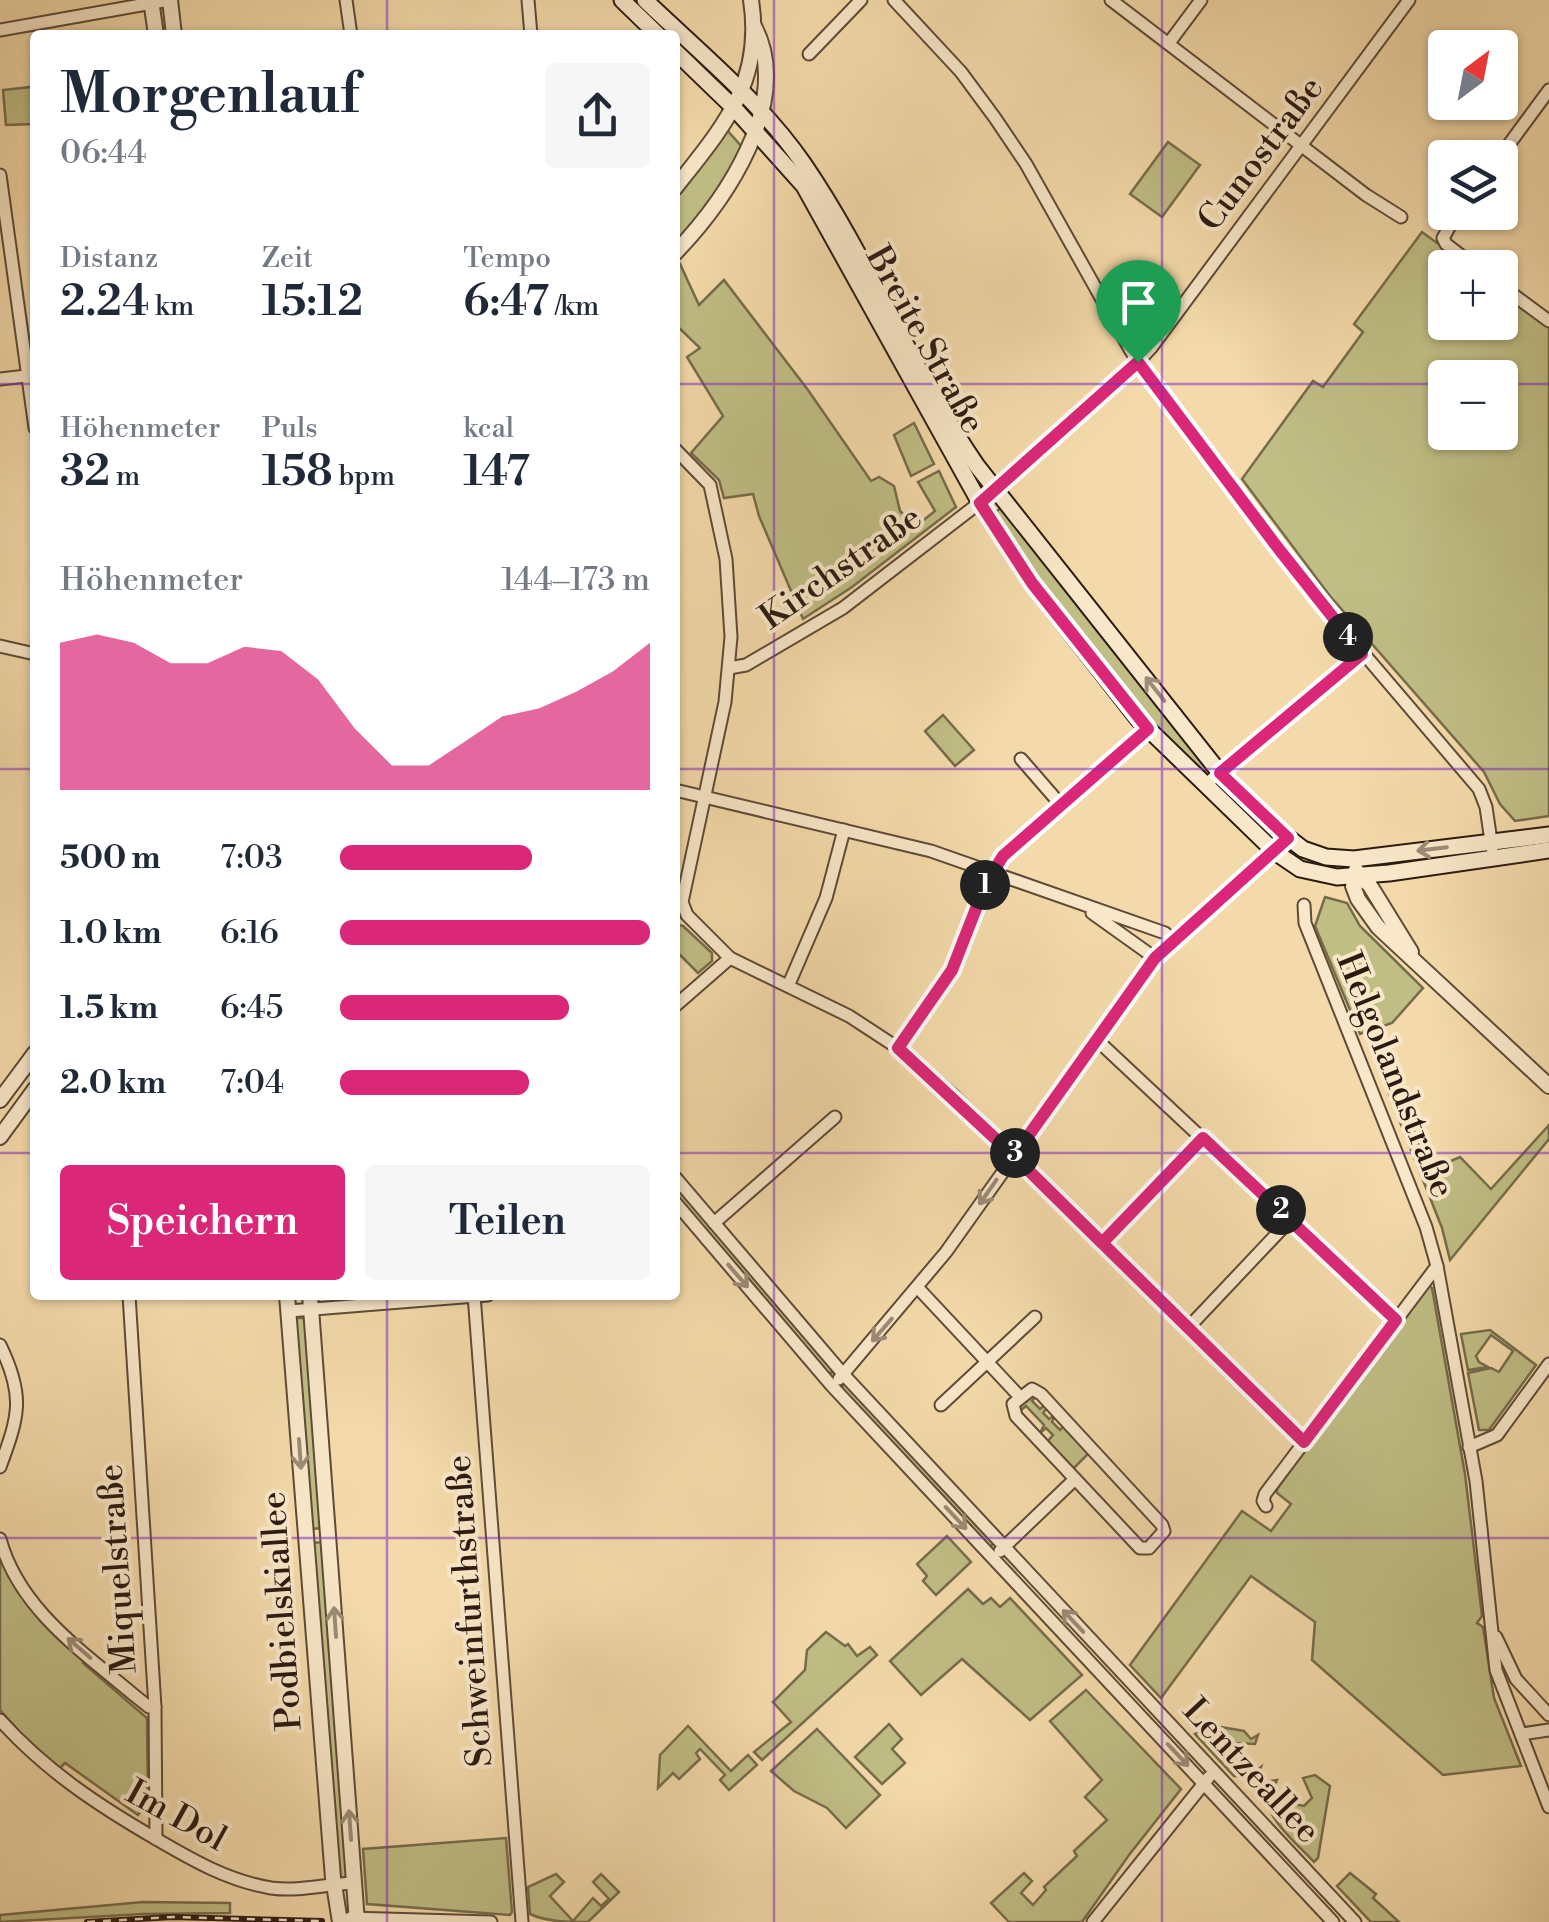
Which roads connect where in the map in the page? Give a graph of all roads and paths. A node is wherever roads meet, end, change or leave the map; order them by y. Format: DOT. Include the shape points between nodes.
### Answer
graph roads {
  1 [pos="170,0"];
  2 [pos="346,0"];
  3 [pos="528,0"];
  4 [pos="622,0"];
  5 [pos="645,0"];
  6 [pos="752,0"];
  7 [pos="861,0"];
  8 [pos="894,0"];
  9 [pos="1111,0"];
  10 [pos="1200,0"];
  11 [pos="1409,0"];
  12 [pos="152,2"];
  13 [pos="754,26"];
  14 [pos="0,30"];
  15 [pos="155,30"];
  16 [pos="173,30"];
  17 [pos="350,30"];
  18 [pos="530,30"];
  19 [pos="653,30"];
  20 [pos="676,30"];
  21 [pos="680,34"];
  22 [pos="1168,43"];
  23 [pos="809,54"];
  24 [pos="680,56"];
  25 [pos="1549,90"];
  26 [pos="742,93"];
  27 [pos="735,109"];
  28 [pos="760,109"];
  29 [pos="754,130"];
  30 [pos="1512,140"];
  31 [pos="1303,145"];
  32 [pos="0,175"];
  33 [pos="680,181"];
  34 [pos="1401,216"];
  35 [pos="1448,230"];
  36 [pos="680,247"];
  37 [pos="1457,250"];
  38 [pos="1518,298"];
  39 [pos="1549,321"];
  40 [pos="1138,362"];
  41 [pos="30,369"];
  42 [pos="30,375"];
  43 [pos="0,379"];
  44 [pos="680,455"];
  45 [pos="996,490"];
  46 [pos="980,503"];
  47 [pos="0,646"];
  48 [pos="30,653"];
  49 [pos="1362,654"];
  50 [pos="729,668"];
  51 [pos="1148,729"];
  52 [pos="1021,760"];
  53 [pos="1220,773"];
  54 [pos="1206,786"];
  55 [pos="680,791"];
  56 [pos="706,797"];
  57 [pos="1060,805"];
  58 [pos="844,830"];
  59 [pos="1549,835"];
  60 [pos="1288,838"];
  61 [pos="1493,850"];
  62 [pos="1549,850"];
  63 [pos="1275,852"];
  64 [pos="1354,858"];
  65 [pos="991,873"];
  66 [pos="1357,877"];
  67 [pos="1304,905"];
  68 [pos="1085,907"];
  69 [pos="1174,941"];
  70 [pos="730,958"];
  71 [pos="1155,958"];
  72 [pos="790,984"];
  73 [pos="680,1002"];
  74 [pos="1097,1040"];
  75 [pos="898,1048"];
  76 [pos="30,1060"];
  77 [pos="1549,1086"];
  78 [pos="30,1096"];
  79 [pos="0,1100"];
  80 [pos="836,1117"];
  81 [pos="0,1137"];
  82 [pos="1203,1138"];
  83 [pos="1014,1156"];
  84 [pos="680,1184"];
  85 [pos="680,1208"];
  86 [pos="1291,1219"];
  87 [pos="714,1222"];
  88 [pos="1102,1243"];
  89 [pos="1437,1266"];
  90 [pos="918,1288"];
  91 [pos="128,1300"];
  92 [pos="365,1300"];
  93 [pos="474,1300"];
  94 [pos="310,1302"];
  95 [pos="288,1303"];
  96 [pos="1034,1317"];
  97 [pos="1396,1320"];
  98 [pos="1188,1328"];
  99 [pos="0,1346"];
  100 [pos="987,1362"];
  101 [pos="1549,1364"];
  102 [pos="844,1375"];
  103 [pos="832,1385"];
  104 [pos="1020,1396"];
  105 [pos="941,1405"];
  106 [pos="1304,1442"];
  107 [pos="1469,1447"];
  108 [pos="0,1467"];
  109 [pos="1075,1480"];
  110 [pos="1266,1506"];
  111 [pos="328,1534"];
  112 [pos="306,1536"];
  113 [pos="0,1540"];
  114 [pos="1004,1547"];
  115 [pos="993,1558"];
  116 [pos="1493,1628"];
  117 [pos="1107,1658"];
  118 [pos="1096,1668"];
  119 [pos="155,1707"];
  120 [pos="1549,1715"];
  121 [pos="0,1720"];
  122 [pos="1549,1730"];
  123 [pos="1522,1734"];
  124 [pos="1214,1772"];
  125 [pos="1204,1783"];
  126 [pos="1548,1795"];
  127 [pos="156,1839"];
  128 [pos="354,1882"];
  129 [pos="334,1885"];
  130 [pos="340,1920"];
  131 [pos="357,1920"];
  132 [pos="491,1922"];
  133 [pos="522,1922"];
  134 [pos="1093,1922"];
  135 [pos="1333,1922"];
  136 [pos="1355,1922"];
  1 -- 12 [label="street"];
  1 -- 16 [label="street"];
  2 -- 17 [label="street"];
  3 -- 18 [label="street"];
  4 -- 19 [label="main road"];
  5 -- 20 [label="main road, Breite Straße"];
  6 -- 13 [label="street"];
  7 -- 23 [label="street"];
  8 -- 40 [label="street" via="995,118"];
  9 -- 22 [label="street"];
  10 -- 22 [label="street"];
  11 -- 31 [label="street, Cunostraße"];
  12 -- 14 [label="street"];
  12 -- 15 [label="street"];
  13 -- 26 [label="street"];
  13 -- 28 [label="street" via="764,56"];
  21 -- 26 [label="main road, Breite Straße"];
  22 -- 31 [label="street"];
  24 -- 27 [label="main road, Breite Straße"];
  25 -- 30 [label="street"];
  26 -- 27 [label="street"];
  26 -- 28 [label="main road, Breite Straße"];
  27 -- 29 [label="main road, Breite Straße"];
  27 -- 33 [label="street"];
  28 -- 29 [label="street"];
  28 -- 45 [label="main road, Breite Straße" via="822,192 948,422"];
  29 -- 36 [label="street" via="714,210"];
  29 -- 46 [label="main road, Breite Straße" via="814,201"];
  31 -- 34 [label="street"];
  31 -- 40 [label="street, Cunostraße"];
  32 -- 41 [label="street"];
  35 -- 37 [label="street" via="1443,238"];
  38 -- 39 [label="street"];
  40 -- 45 [label="street, Cunostraße"];
  40 -- 49 [label="street"];
  42 -- 43 [label="street"];
  44 -- 50 [label="street" via="710,485 729,594"];
  45 -- 46 [label="street, Cunostraße"];
  53 -- 45 [label="main road, Breite Straße, one-way"];
  46 -- 50 [label="street, Kirchstraße" via="843,608 746,665"];
  46 -- 51 [label="main road, Breite Straße" via="1032,583"];
  47 -- 48 [label="street"];
  49 -- 53 [label="street"];
  49 -- 61 [label="street" via="1479,790"];
  50 -- 56 [label="street"];
  51 -- 54 [label="main road, Breite Straße"];
  51 -- 57 [label="street"];
  52 -- 57 [label="street"];
  53 -- 54 [label="street"];
  53 -- 60 [label="main road, Breite Straße"];
  54 -- 63 [label="main road, Breite Straße"];
  55 -- 56 [label="street"];
  56 -- 58 [label="street"];
  56 -- 70 [label="street" via="682,902 686,915"];
  57 -- 65 [label="street"];
  58 -- 65 [label="street"];
  58 -- 72 [label="street" via="826,898"];
  59 -- 61 [label="main road"];
  60 -- 63 [label="street"];
  60 -- 64 [label="main road, Breite Straße" via="1314,853"];
  61 -- 62 [label="main road"];
  61 -- 64 [label="main road, Breite Straße, one-way"];
  61 -- 66 [label="main road, Breite Straße"];
  63 -- 66 [label="main road, Breite Straße" via="1313,874"];
  63 -- 69 [label="street"];
  64 -- 66 [label="street"];
  65 -- 68 [label="street"];
  65 -- 75 [label="street" via="952,970"];
  66 -- 77 [label="street" via="1369,884 1417,961"];
  67 -- 89 [label="street, Helgolandstraße" via="1305,923"];
  68 -- 69 [label="street"];
  68 -- 71 [label="street"];
  69 -- 71 [label="street"];
  70 -- 72 [label="street"];
  70 -- 73 [label="street"];
  71 -- 74 [label="street"];
  72 -- 75 [label="street"];
  74 -- 82 [label="street"];
  74 -- 83 [label="street"];
  75 -- 83 [label="street"];
  76 -- 79 [label="street"];
  78 -- 81 [label="street"];
  80 -- 87 [label="street"];
  82 -- 86 [label="street"];
  82 -- 88 [label="street"];
  83 -- 88 [label="street"];
  83 -- 90 [label="street, one-way"];
  84 -- 87 [label="street, Lentzeallee"];
  85 -- 103 [label="street, Lentzeallee, one-way"];
  86 -- 97 [label="street"];
  86 -- 98 [label="street"];
  87 -- 102 [label="street, Lentzeallee"];
  88 -- 98 [label="street"];
  89 -- 97 [label="street"];
  89 -- 107 [label="street, Helgolandstraße"];
  90 -- 100 [label="street"];
  90 -- 102 [label="street, one-way"];
  91 -- 119 [label="street, Miquelstraße"];
  92 -- 94 [label="street"];
  93 -- 133 [label="street, Schweinfurthstraße"];
  94 -- 95 [label="street"];
  94 -- 111 [label="street, Podbielskiallee"];
  95 -- 112 [label="street, Podbielskiallee, one-way"];
  96 -- 100 [label="street"];
  97 -- 106 [label="street"];
  98 -- 106 [label="street"];
  99 -- 108 [label="street" via="17,1388 18,1411"];
  100 -- 104 [label="street"];
  100 -- 105 [label="street"];
  101 -- 107 [label="street" via="1497,1435"];
  102 -- 103 [label="street"];
  102 -- 114 [label="street, Lentzeallee"];
  103 -- 115 [label="street, Lentzeallee, one-way"];
  104 -- 109 [label="street" via="1013,1404 1016,1416"];
  104 -- 109 [label="street" via="1032,1389 1042,1394 1164,1531 1149,1548 1140,1548"];
  106 -- 110 [label="street" via="1266,1494"];
  107 -- 116 [label="street, Helgolandstraße"];
  109 -- 114 [label="street"];
  111 -- 112 [label="street"];
  128 -- 111 [label="street, Podbielskiallee, one-way"];
  112 -- 129 [label="street, Podbielskiallee"];
  119 -- 113 [label="street, one-way" via="44,1616 14,1576"];
  114 -- 115 [label="street"];
  117 -- 114 [label="street, Lentzeallee, one-way"];
  115 -- 118 [label="street, Lentzeallee"];
  116 -- 120 [label="street" via="1516,1678"];
  116 -- 123 [label="street" via="1498,1682"];
  117 -- 118 [label="street"];
  117 -- 124 [label="street, Lentzeallee"];
  118 -- 125 [label="street, Lentzeallee, one-way"];
  119 -- 127 [label="street, Miquelstraße"];
  121 -- 127 [label="street, Im Dol" via="84,1796"];
  122 -- 123 [label="street"];
  123 -- 126 [label="street"];
  124 -- 125 [label="street"];
  124 -- 136 [label="street, Lentzeallee"];
  125 -- 134 [label="street"];
  125 -- 135 [label="street, Lentzeallee"];
  127 -- 129 [label="street, Im Dol" via="242,1881 288,1889"];
  128 -- 129 [label="street, Im Dol"];
  128 -- 131 [label="street, Podbielskiallee"];
  129 -- 130 [label="street, Podbielskiallee"];
  130 -- 131 [label="street"];
  131 -- 132 [label="street"];
}
